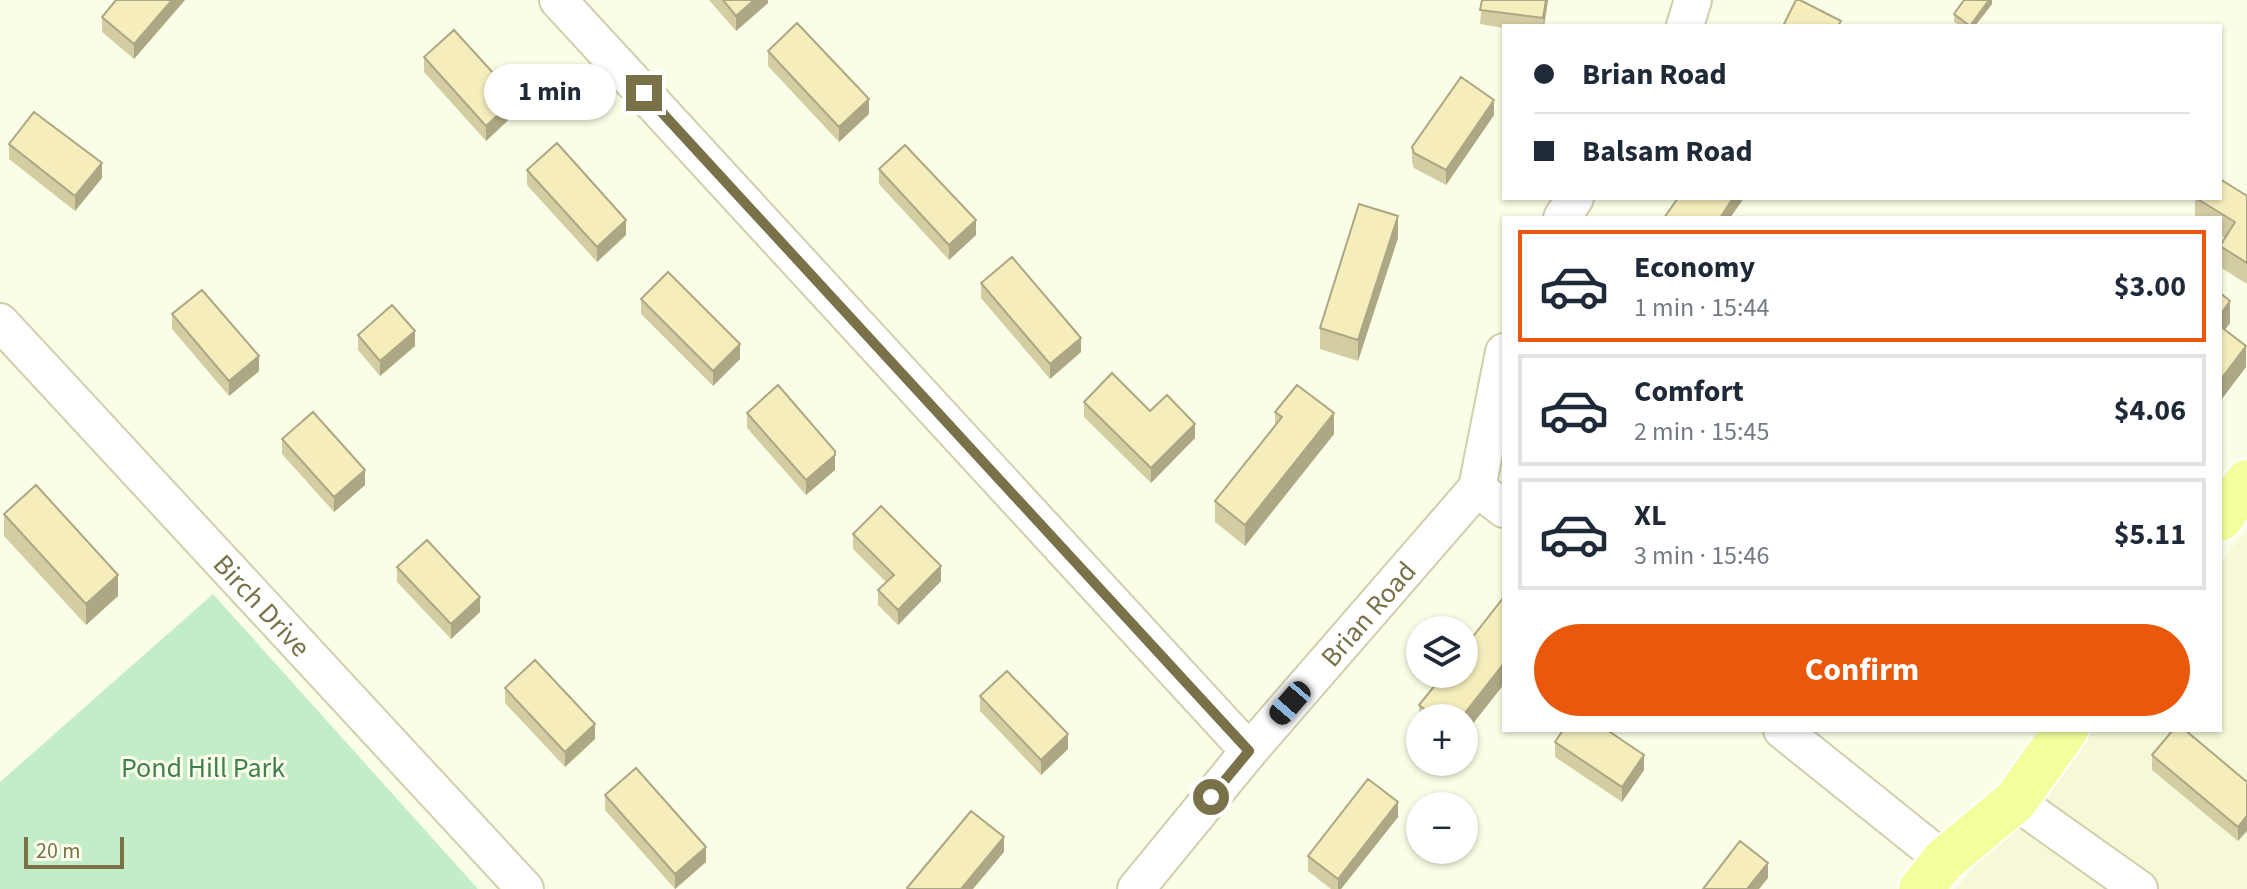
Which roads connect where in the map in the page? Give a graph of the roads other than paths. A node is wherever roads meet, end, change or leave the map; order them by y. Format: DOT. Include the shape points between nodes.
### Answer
graph roads {
  1 [pos="558,0"];
  2 [pos="1693,0"];
  3 [pos="1686,24"];
  4 [pos="0,322"];
  5 [pos="1502,373"];
  6 [pos="2247,482"];
  7 [pos="1490,499"];
  8 [pos="2222,516"];
  9 [pos="1784,732"];
  10 [pos="2065,732"];
  11 [pos="1249,751"];
  12 [pos="2015,801"];
  13 [pos="1933,874"];
  14 [pos="525,889"];
  15 [pos="1136,889"];
  16 [pos="2139,889"];
  1 -- 11 [label="street"];
  2 -- 3 [label="street"];
  4 -- 14 [label="street, Birch Drive"];
  5 -- 7 [label="street"];
  6 -- 8 [label="main road"];
  7 -- 11 [label="street, Brian Road"];
  9 -- 13 [label="street"];
  10 -- 12 [label="main road"];
  11 -- 15 [label="street, Brian Road"];
  12 -- 13 [label="main road"];
  12 -- 16 [label="street"];
}
